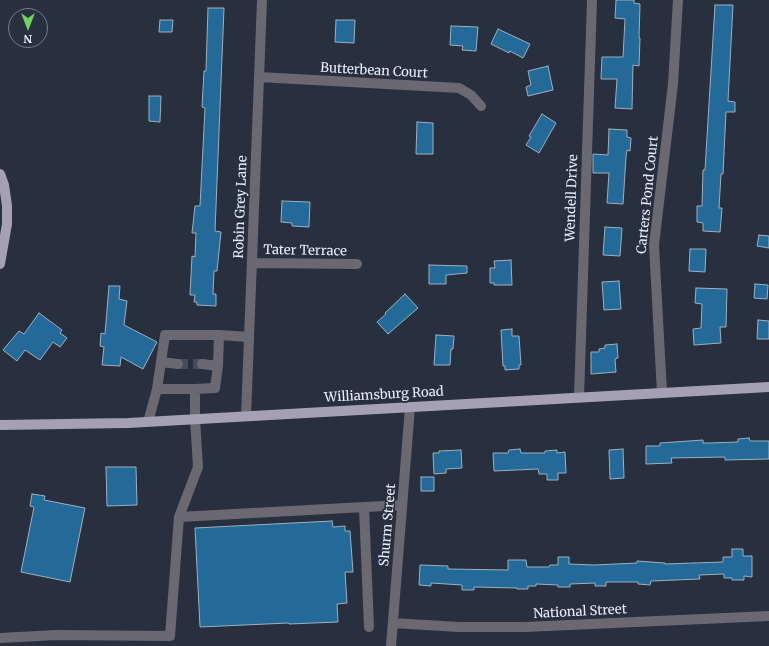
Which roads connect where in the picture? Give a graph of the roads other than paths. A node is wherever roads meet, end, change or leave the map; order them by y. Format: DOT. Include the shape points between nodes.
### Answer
graph roads {
  1 [pos="262,0"];
  2 [pos="592,0"];
  3 [pos="678,0"];
  4 [pos="259,78"];
  5 [pos="481,106"];
  6 [pos="0,175"];
  7 [pos="252,263"];
  8 [pos="0,264"];
  9 [pos="357,264"];
  10 [pos="219,335"];
  11 [pos="249,337"];
  12 [pos="161,362"];
  13 [pos="178,364"];
  14 [pos="202,364"];
  15 [pos="218,366"];
  16 [pos="769,387"];
  17 [pos="157,389"];
  18 [pos="196,389"];
  19 [pos="662,393"];
  20 [pos="579,397"];
  21 [pos="410,407"];
  22 [pos="246,416"];
  23 [pos="195,419"];
  24 [pos="148,422"];
  25 [pos="0,425"];
  26 [pos="402,505"];
  27 [pos="364,507"];
  28 [pos="179,517"];
  29 [pos="769,616"];
  30 [pos="393,623"];
  31 [pos="369,627"];
  32 [pos="0,638"];
  33 [pos="391,646"];
  1 -- 4 [label="street, Robin Grey Lane"];
  2 -- 20 [label="street, Wendell Drive"];
  3 -- 19 [label="street, Carters Pond Court" via="673,84 654,245"];
  4 -- 5 [label="street, Butterbean Court" via="459,88 471,95"];
  4 -- 7 [label="street, Robin Grey Lane"];
  6 -- 8 [label="main road" via="6,196 7,215"];
  7 -- 9 [label="street, Tater Terrace"];
  7 -- 11 [label="street, Robin Grey Lane"];
  10 -- 11 [label="street"];
  10 -- 12 [label="street" via="165,335"];
  10 -- 15 [label="street"];
  11 -- 22 [label="street, Robin Grey Lane"];
  12 -- 13 [label="street"];
  12 -- 17 [label="street"];
  14 -- 15 [label="street"];
  15 -- 18 [label="street" via="215,388"];
  16 -- 19 [label="main road, Williamsburg Road"];
  17 -- 18 [label="street"];
  17 -- 24 [label="street"];
  18 -- 23 [label="street"];
  19 -- 20 [label="main road, Williamsburg Road"];
  20 -- 21 [label="main road, Williamsburg Road"];
  21 -- 22 [label="main road, Williamsburg Road"];
  21 -- 26 [label="street, Shurm Street"];
  22 -- 23 [label="main road, Williamsburg Road"];
  23 -- 24 [label="main road, Williamsburg Road"];
  23 -- 28 [label="street" via="198,467"];
  24 -- 25 [label="main road, Williamsburg Road"];
  26 -- 27 [label="street"];
  26 -- 30 [label="street, Shurm Street"];
  27 -- 28 [label="street"];
  27 -- 31 [label="street"];
  28 -- 32 [label="street" via="170,636 56,635"];
  29 -- 30 [label="street, National Street" via="524,627"];
  30 -- 33 [label="street, Shurm Street"];
}
